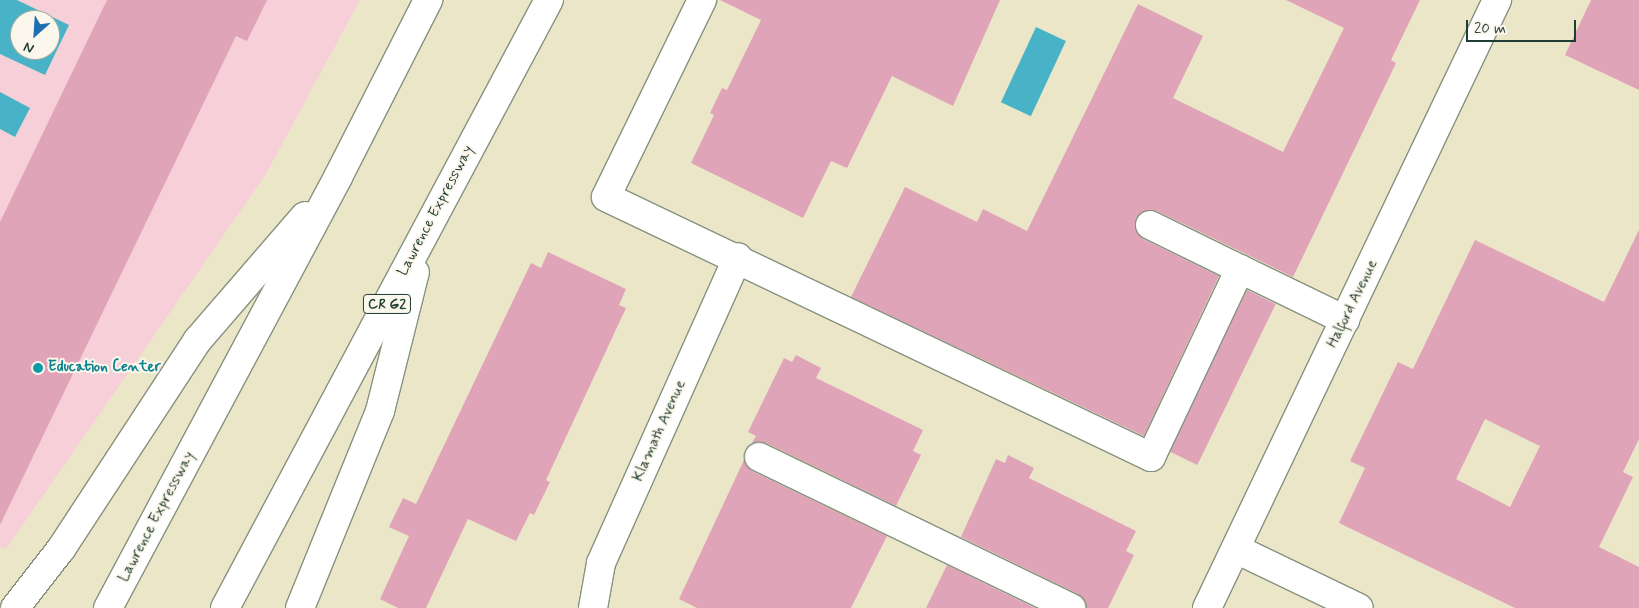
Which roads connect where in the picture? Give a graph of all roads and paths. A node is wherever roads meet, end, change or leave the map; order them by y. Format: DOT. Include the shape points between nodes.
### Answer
graph roads {
  1 [pos="549,0"];
  2 [pos="702,0"];
  3 [pos="1497,0"];
  4 [pos="426,2"];
  5 [pos="338,177"];
  6 [pos="1150,225"];
  7 [pos="426,230"];
  8 [pos="738,257"];
  9 [pos="1240,269"];
  10 [pos="1346,320"];
  11 [pos="759,456"];
  12 [pos="1236,549"];
  13 [pos="15,608"];
  14 [pos="108,608"];
  15 [pos="225,608"];
  16 [pos="300,608"];
  17 [pos="592,608"];
  18 [pos="1070,608"];
  19 [pos="1208,608"];
  20 [pos="1359,608"];
  1 -- 7 [label="main road, Lawrence Expressway / CR G2"];
  2 -- 8 [label="main road" via="606,197"];
  3 -- 10 [label="main road, Halford Avenue"];
  4 -- 5 [label="main road, Lawrence Expressway"];
  5 -- 13 [label="main road" via="197,341 61,549"];
  5 -- 14 [label="main road, Lawrence Expressway"];
  6 -- 9 [label="main road"];
  7 -- 15 [label="main road, Lawrence Expressway / CR G2"];
  7 -- 16 [label="main road" via="380,411"];
  8 -- 9 [label="main road" via="1151,457"];
  8 -- 17 [label="main road, Klamath Avenue" via="601,563"];
  9 -- 10 [label="main road"];
  10 -- 12 [label="main road, Halford Avenue"];
  11 -- 18 [label="main road"];
  12 -- 19 [label="main road, Halford Avenue"];
  12 -- 20 [label="main road"];
}
